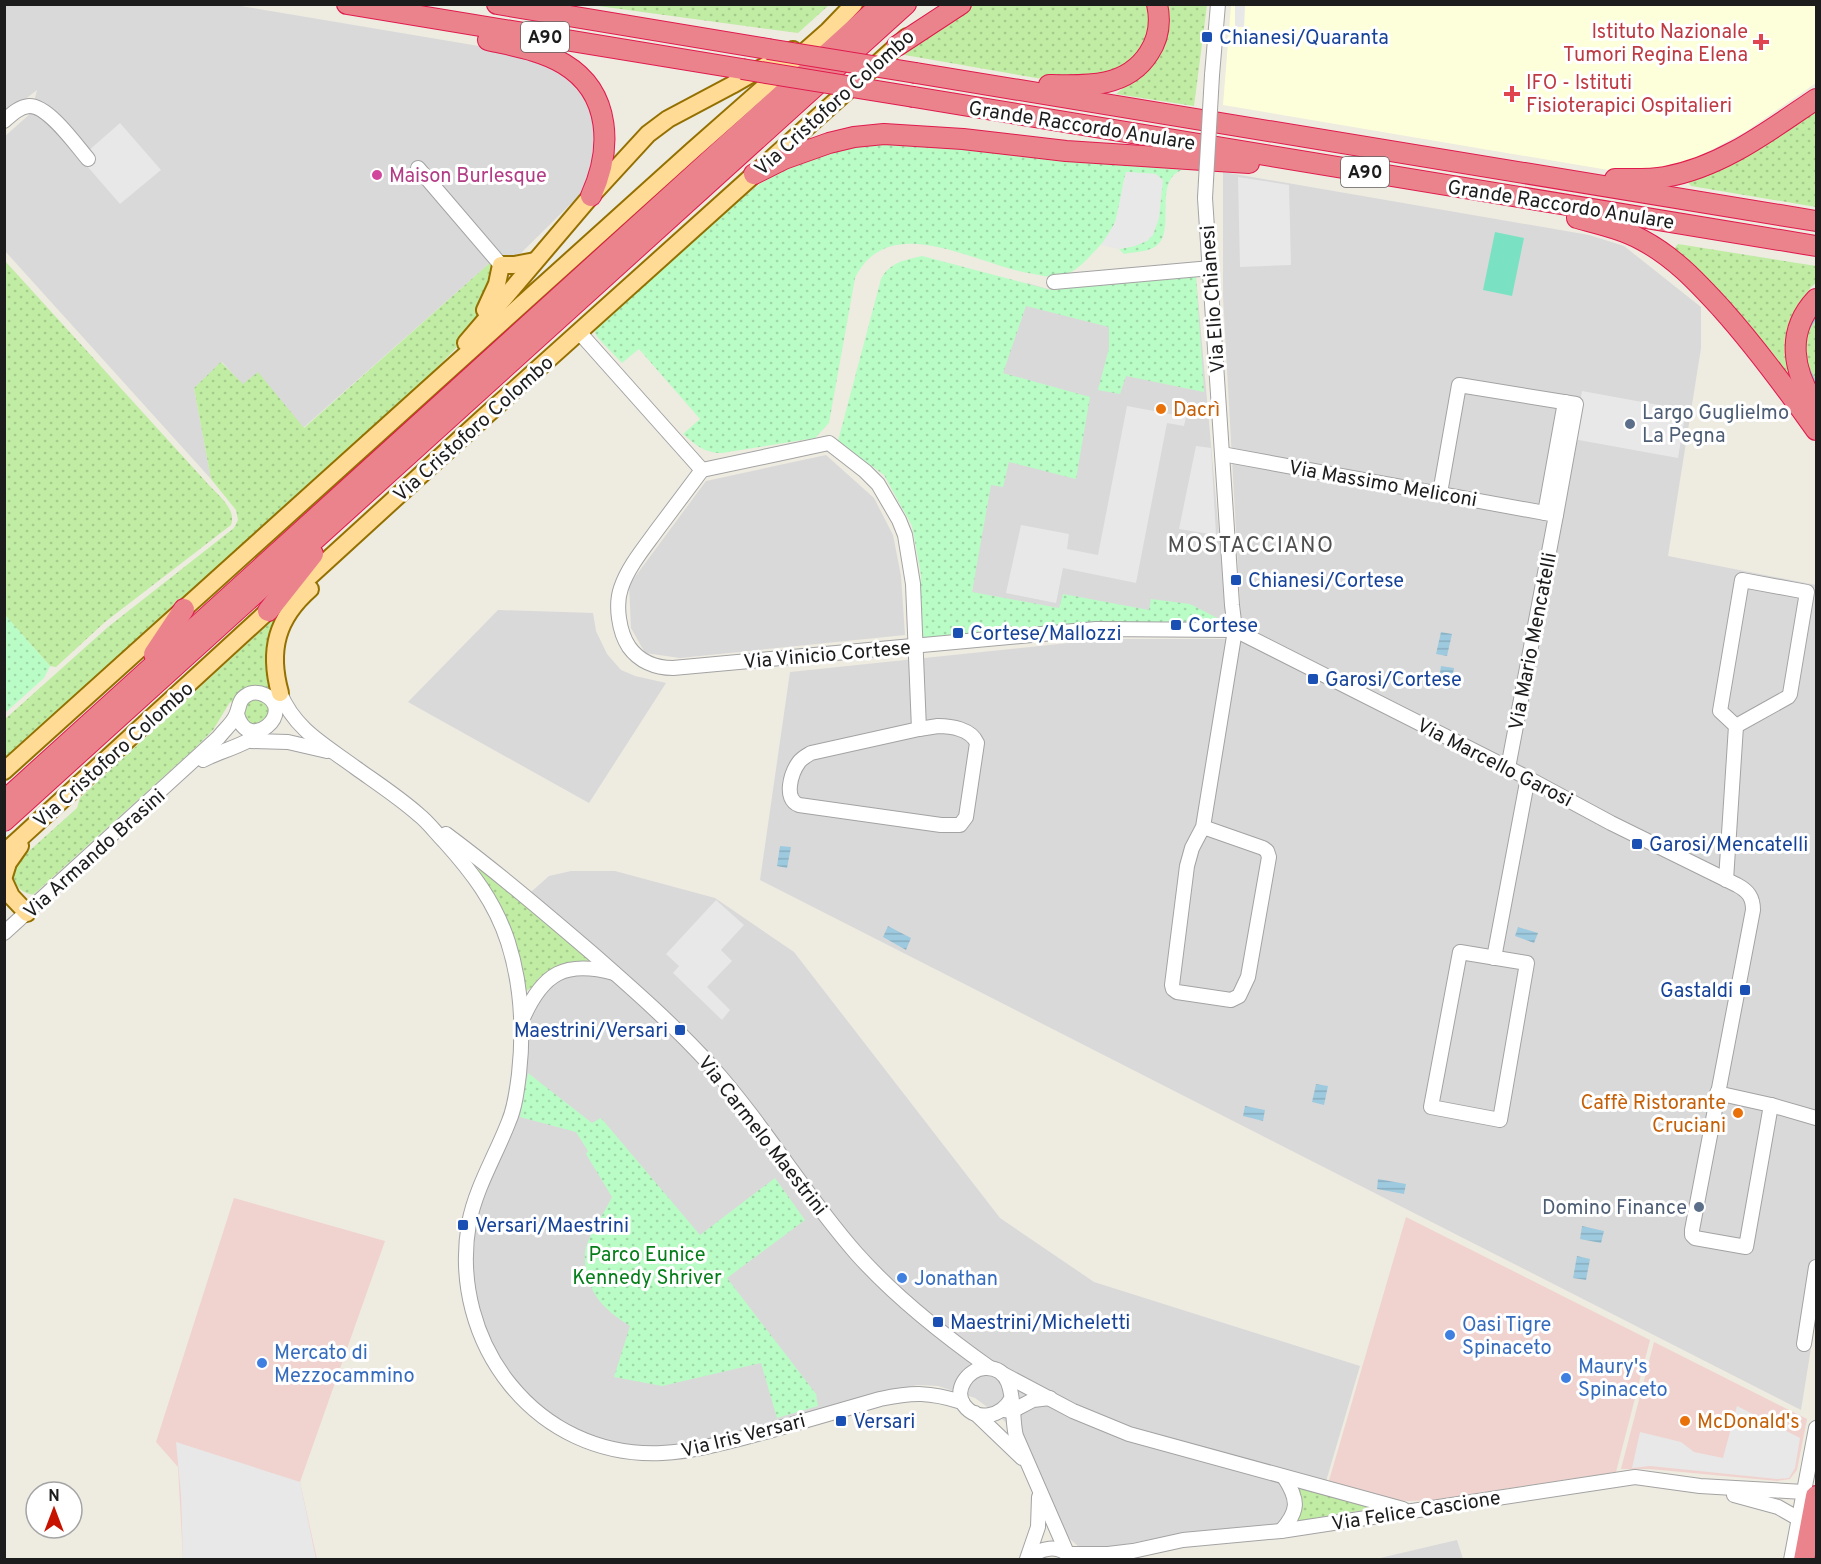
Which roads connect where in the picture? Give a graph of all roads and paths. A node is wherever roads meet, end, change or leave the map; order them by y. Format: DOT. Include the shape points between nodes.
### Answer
graph roads {
  1 [pos="347,4"];
  2 [pos="497,4"];
  3 [pos="854,4"];
  4 [pos="882,4"];
  5 [pos="906,4"];
  6 [pos="944,4"];
  7 [pos="961,4"];
  8 [pos="1157,4"];
  9 [pos="1218,4"];
  10 [pos="391,12"];
  11 [pos="828,31"];
  12 [pos="897,46"];
  13 [pos="973,82"];
  14 [pos="1816,99"];
  15 [pos="4,121"];
  16 [pos="88,159"];
  17 [pos="1323,165"];
  18 [pos="418,168"];
  19 [pos="754,174"];
  20 [pos="1573,182"];
  21 [pos="1485,192"];
  22 [pos="591,196"];
  23 [pos="1816,221"];
  24 [pos="1816,246"];
  25 [pos="535,261"];
  26 [pos="501,265"];
  27 [pos="1210,268"];
  28 [pos="1054,282"];
  29 [pos="1816,299"];
  30 [pos="475,332"];
  31 [pos="579,332"];
  32 [pos="430,386"];
  33 [pos="1816,406"];
  34 [pos="482,419"];
  35 [pos="1816,430"];
  36 [pos="1222,454"];
  37 [pos="702,470"];
  38 [pos="380,481"];
  39 [pos="1440,493"];
  40 [pos="1550,514"];
  41 [pos="184,609"];
  42 [pos="268,611"];
  43 [pos="1235,630"];
  44 [pos="915,645"];
  45 [pos="116,699"];
  46 [pos="280,703"];
  47 [pos="237,714"];
  48 [pos="1736,726"];
  49 [pos="919,729"];
  50 [pos="256,736"];
  51 [pos="335,753"];
  52 [pos="1508,768"];
  53 [pos="4,771"];
  54 [pos="183,772"];
  55 [pos="1528,777"];
  56 [pos="4,801"];
  57 [pos="420,815"];
  58 [pos="4,821"];
  59 [pos="1203,826"];
  60 [pos="23,836"];
  61 [pos="4,853"];
  62 [pos="484,862"];
  63 [pos="473,873"];
  64 [pos="4,876"];
  65 [pos="1726,880"];
  66 [pos="4,881"];
  67 [pos="27,913"];
  68 [pos="4,933"];
  69 [pos="1494,958"];
  70 [pos="616,974"];
  71 [pos="523,1018"];
  72 [pos="1717,1093"];
  73 [pos="1771,1104"];
  74 [pos="1816,1118"];
  75 [pos="1816,1268"];
  76 [pos="1804,1344"];
  77 [pos="990,1368"];
  78 [pos="1003,1374"];
  79 [pos="1050,1398"];
  80 [pos="962,1402"];
  81 [pos="1009,1407"];
  82 [pos="975,1413"];
  83 [pos="1816,1428"];
  84 [pos="1030,1466"];
  85 [pos="1284,1478"];
  86 [pos="1700,1486"];
  87 [pos="1039,1489"];
  88 [pos="1810,1494"];
  89 [pos="1409,1510"];
  90 [pos="1799,1519"];
  91 [pos="1281,1531"];
  92 [pos="1132,1551"];
  93 [pos="1069,1556"];
  94 [pos="1027,1559"];
  95 [pos="1112,1560"];
  96 [pos="1791,1560"];
  97 [pos="1804,1560"];
  1 -- 10 [label="highway, Grande Raccordo Anulare / A90"];
  2 -- 13 [label="highway, Grande Raccordo Anulare / A90, bridge"];
  3 -- 11 [label="main road"];
  4 -- 45 [label="highway, Via Cristoforo Colombo"];
  5 -- 38 [label="highway, Via Cristoforo Colombo"];
  6 -- 12 [label="main road, Via Cristoforo Colombo"];
  7 -- 12 [label="highway"];
  8 -- 13 [label="highway" via="1160,20 1155,43 1137,69 1123,78 1080,85"];
  9 -- 27 [label="street, Via Elio Chianesi, bridge" via="1205,198"];
  10 -- 17 [label="highway, Grande Raccordo Anulare / A90, bridge"];
  10 -- 22 [label="highway" via="447,31 539,53 576,72 595,98 604,129 605,153"];
  11 -- 22 [label="main road" via="660,124"];
  11 -- 32 [label="main road"];
  12 -- 19 [label="main road, Via Cristoforo Colombo"];
  13 -- 20 [label="highway, Grande Raccordo Anulare / A90"];
  14 -- 20 [label="highway" via="1746,145 1708,164 1657,178"];
  15 -- 16 [label="street" via="20,109 39,108"];
  17 -- 19 [label="highway" via="1119,155 884,134 829,143"];
  17 -- 21 [label="highway, Grande Raccordo Anulare / A90"];
  18 -- 26 [label="street"];
  19 -- 31 [label="main road, Via Cristoforo Colombo"];
  20 -- 23 [label="highway, Grande Raccordo Anulare / A90"];
  21 -- 24 [label="highway, Grande Raccordo Anulare / A90"];
  21 -- 35 [label="highway" via="1618,230 1672,259 1744,334"];
  22 -- 25 [label="main road"];
  25 -- 26 [label="main road"];
  25 -- 30 [label="main road"];
  26 -- 30 [label="main road" via="493,294"];
  27 -- 28 [label="street"];
  27 -- 36 [label="street, Via Elio Chianesi"];
  29 -- 33 [label="highway" via="1800,324 1795,352 1803,385"];
  30 -- 32 [label="main road"];
  31 -- 34 [label="main road, Via Cristoforo Colombo"];
  31 -- 37 [label="street"];
  32 -- 41 [label="main road"];
  34 -- 42 [label="main road, Via Cristoforo Colombo"];
  34 -- 46 [label="main road" via="458,454 306,592 288,613 275,649"];
  36 -- 39 [label="street, Via Massimo Meliconi"];
  36 -- 43 [label="street, Via Elio Chianesi"];
  37 -- 44 [label="street" via="829,444 874,479 907,541"];
  37 -- 44 [label="street, Via Vinicio Cortese" via="640,553 621,587 620,624 626,643 636,655 655,666 673,668"];
  38 -- 42 [label="highway" via="368,501 312,555"];
  38 -- 58 [label="highway, Via Cristoforo Colombo"];
  39 -- 40 [label="street, Via Massimo Meliconi"];
  39 -- 40 [label="street, Via Mario Mencatelli" via="1459,385 1570,403"];
  40 -- 52 [label="street, Via Mario Mencatelli"];
  41 -- 45 [label="highway" via="162,644"];
  41 -- 53 [label="main road"];
  42 -- 60 [label="main road, Via Cristoforo Colombo"];
  43 -- 44 [label="street, Via Vinicio Cortese" via="1096,629"];
  43 -- 52 [label="street, Via Marcello Garosi"];
  43 -- 59 [label="street, Via Elio Chianesi"];
  44 -- 49 [label="street"];
  45 -- 56 [label="highway, Via Cristoforo Colombo"];
  46 -- 47 [label="street, Via Armando Brasini" via="255,693 243,697"];
  46 -- 50 [label="street" via="272,724"];
  46 -- 51 [label="street, Via Iris Versari"];
  47 -- 50 [label="street"];
  47 -- 54 [label="street, Via Armando Brasini"];
  48 -- 48 [label="street" via="1790,694 1807,592 1742,580 1720,711"];
  48 -- 65 [label="street"];
  49 -- 49 [label="street" via="804,757 793,776 790,798 799,805 960,825 966,817 976,740 949,726"];
  50 -- 51 [label="street"];
  50 -- 54 [label="street, Via Armando Brasini"];
  51 -- 57 [label="street, Via Iris Versari"];
  52 -- 55 [label="street, Via Marcello Garosi"];
  54 -- 67 [label="street, Via Armando Brasini"];
  55 -- 65 [label="street, Via Marcello Garosi"];
  55 -- 69 [label="street"];
  57 -- 62 [label="street, Via Carmelo Maestrini"];
  57 -- 63 [label="street, Via Iris Versari"];
  59 -- 59 [label="street, Via Elio Chianesi" via="1187,866 1172,988 1231,1000 1239,996 1248,977 1269,857 1268,851 1260,846"];
  60 -- 61 [label="main road, Via Cristoforo Colombo"];
  60 -- 64 [label="main road"];
  62 -- 63 [label="street" via="473,864"];
  62 -- 70 [label="street, Via Carmelo Maestrini"];
  63 -- 71 [label="street, Via Iris Versari" via="507,940"];
  65 -- 72 [label="street, Via Marcello Garosi" via="1743,888 1751,898 1753,910"];
  66 -- 67 [label="main road"];
  67 -- 68 [label="street, Via Armando Brasini"];
  69 -- 69 [label="street" via="1460,952 1431,1107 1500,1120 1527,963"];
  70 -- 71 [label="street" via="583,968 556,975 536,993"];
  70 -- 77 [label="street, Via Carmelo Maestrini" via="713,1068 869,1267 914,1309"];
  71 -- 80 [label="street, Via Iris Versari" via="513,1112 472,1209 466,1268 472,1311 487,1351 503,1376 535,1410 589,1440 628,1451 661,1453 717,1444 906,1394 928,1394"];
  72 -- 73 [label="street"];
  72 -- 73 [label="street" via="1692,1230 1697,1238 1746,1246"];
  73 -- 74 [label="street"];
  75 -- 76 [label="street"];
  77 -- 78 [label="street"];
  77 -- 80 [label="street" via="967,1376"];
  78 -- 79 [label="street"];
  78 -- 81 [label="street" via="1010,1385"];
  79 -- 81 [label="street"];
  79 -- 85 [label="street" via="1129,1434"];
  80 -- 82 [label="street"];
  81 -- 82 [label="street" via="987,1416"];
  81 -- 84 [label="street" via="1016,1436"];
  82 -- 84 [label="street"];
  83 -- 88 [label="street"];
  84 -- 87 [label="street"];
  85 -- 89 [label="street"];
  85 -- 91 [label="street" via="1293,1493 1295,1508"];
  86 -- 88 [label="street, Via Felice Cascione"];
  86 -- 89 [label="street, Via Felice Cascione" via="1635,1477"];
  86 -- 90 [label="street, Via Felice Cascione" via="1778,1508"];
  87 -- 93 [label="street"];
  87 -- 94 [label="street" via="1040,1520"];
  88 -- 90 [label="street"];
  88 -- 97 [label="highway"];
  89 -- 91 [label="street, Via Felice Cascione"];
  90 -- 96 [label="street"];
  91 -- 92 [label="street, Via Felice Cascione" via="1183,1540"];
  92 -- 93 [label="street, Via Felice Cascione"];
  92 -- 95 [label="street, Via Felice Cascione"];
  93 -- 94 [label="street, Via Felice Cascione" via="1048,1548"];
}
